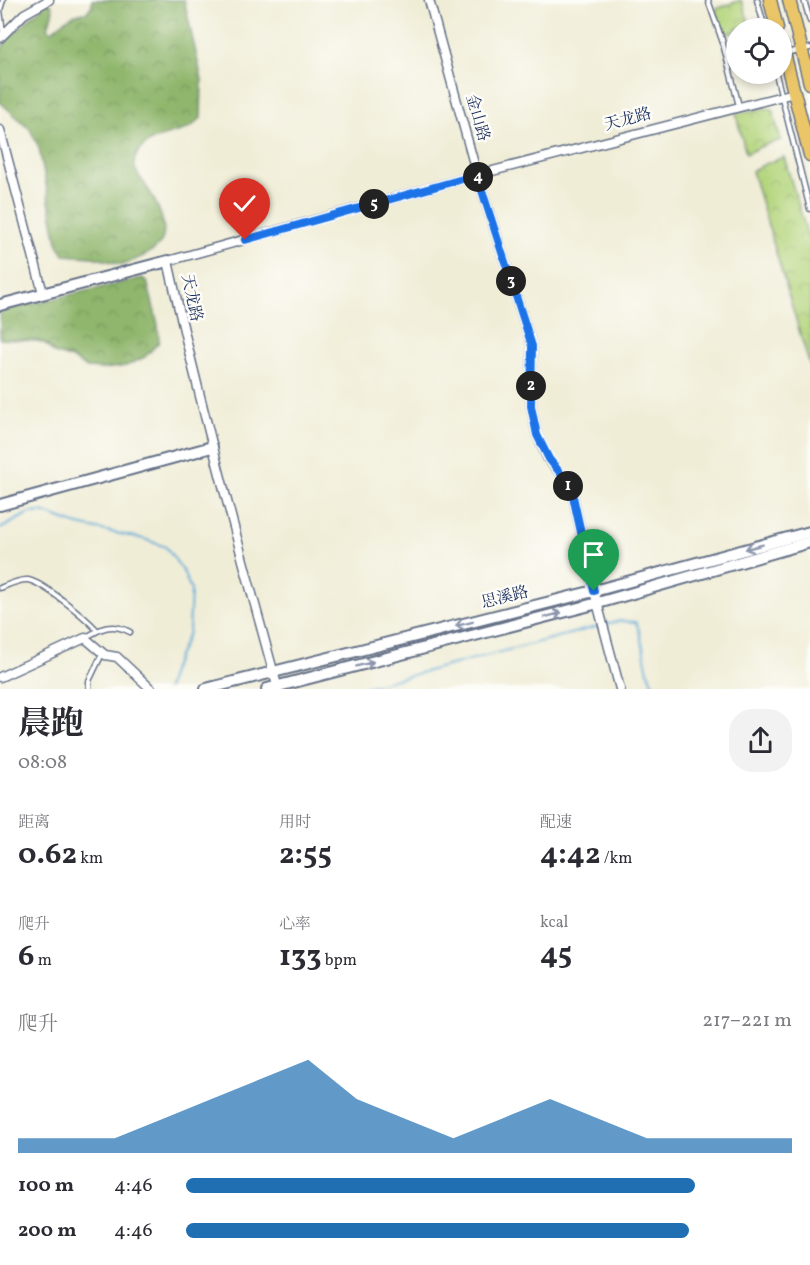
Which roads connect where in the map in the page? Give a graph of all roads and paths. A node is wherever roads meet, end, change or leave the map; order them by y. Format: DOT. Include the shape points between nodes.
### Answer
graph roads {
  1 [pos="3,0"];
  2 [pos="49,0"];
  3 [pos="429,0"];
  4 [pos="708,0"];
  5 [pos="758,0"];
  6 [pos="770,0"];
  7 [pos="789,0"];
  8 [pos="804,0"];
  9 [pos="762,18"];
  10 [pos="774,18"];
  11 [pos="810,21"];
  12 [pos="2,35"];
  13 [pos="806,49"];
  14 [pos="810,83"];
  15 [pos="778,84"];
  16 [pos="791,84"];
  17 [pos="794,93"];
  18 [pos="781,98"];
  19 [pos="739,107"];
  20 [pos="0,130"];
  21 [pos="810,155"];
  22 [pos="477,175"];
  23 [pos="810,208"];
  24 [pos="168,261"];
  25 [pos="44,293"];
  26 [pos="0,305"];
  27 [pos="212,447"];
  28 [pos="0,505"];
  29 [pos="810,532"];
  30 [pos="810,542"];
  31 [pos="0,588"];
  32 [pos="594,591"];
  33 [pos="598,603"];
  34 [pos="98,630"];
  35 [pos="130,632"];
  36 [pos="85,638"];
  37 [pos="102,653"];
  38 [pos="273,671"];
  39 [pos="0,677"];
  40 [pos="274,688"];
  41 [pos="90,689"];
  42 [pos="151,689"];
  43 [pos="206,689"];
  44 [pos="620,689"];
  1 -- 12 [label="lane"];
  2 -- 12 [label="street" via="24,14"];
  3 -- 22 [label="street, 金山路"];
  4 -- 19 [label="lane"];
  5 -- 9 [label="lane"];
  6 -- 10 [label="main road"];
  7 -- 13 [label="main road"];
  8 -- 11 [label="lane"];
  13 -- 14 [label="main road"];
  15 -- 18 [label="lane"];
  16 -- 17 [label="main road"];
  17 -- 18 [label="street, 天龙路"];
  17 -- 21 [label="main road"];
  18 -- 19 [label="street, 天龙路"];
  18 -- 23 [label="lane"];
  19 -- 22 [label="street, 天龙路"];
  20 -- 25 [label="street"];
  22 -- 24 [label="street, 天龙路"];
  22 -- 32 [label="street, 金山路" via="532,346 531,406 537,435 572,492"];
  24 -- 25 [label="street"];
  24 -- 27 [label="street, 天龙路"];
  25 -- 26 [label="street"];
  27 -- 28 [label="street"];
  27 -- 38 [label="street, 天龙路"];
  29 -- 32 [label="street, 思溪路, one-way"];
  30 -- 33 [label="street, 思溪路"];
  31 -- 34 [label="lane" via="31,581"];
  32 -- 33 [label="street, 金山路"];
  32 -- 38 [label="street, 思溪路, one-way"];
  40 -- 33 [label="street, 思溪路, one-way"];
  33 -- 44 [label="street, 金山路"];
  34 -- 35 [label="lane" via="113,626"];
  34 -- 36 [label="lane"];
  36 -- 37 [label="street"];
  36 -- 39 [label="street"];
  37 -- 41 [label="lane" via="89,681"];
  37 -- 42 [label="street" via="117,657"];
  38 -- 40 [label="street, 天龙路"];
  38 -- 43 [label="street, 思溪路"];
}
